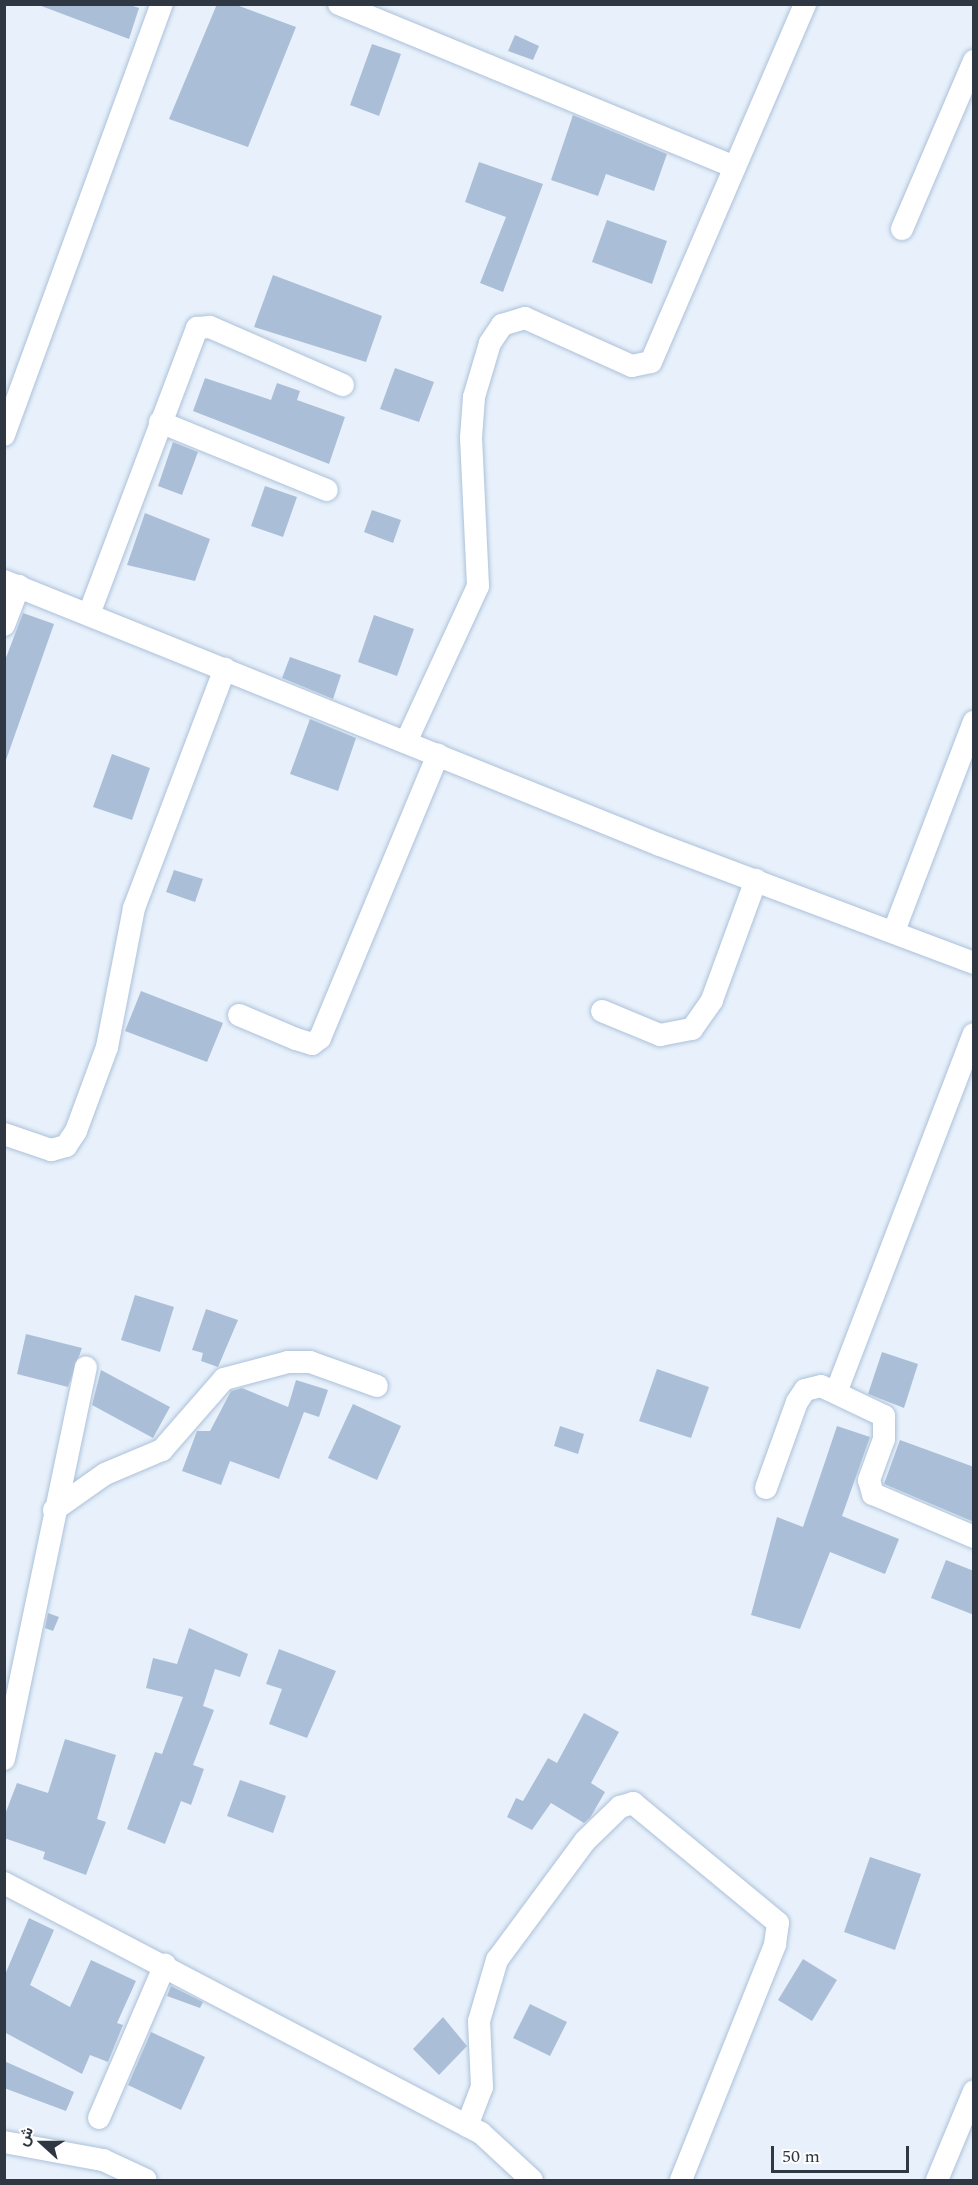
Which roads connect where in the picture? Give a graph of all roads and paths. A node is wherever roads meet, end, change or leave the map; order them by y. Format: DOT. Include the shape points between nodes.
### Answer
graph roads {
  1 [pos="162,4"];
  2 [pos="339,4"];
  3 [pos="806,4"];
  4 [pos="974,61"];
  5 [pos="735,167"];
  6 [pos="902,230"];
  7 [pos="343,385"];
  8 [pos="160,422"];
  9 [pos="4,435"];
  10 [pos="327,490"];
  11 [pos="12,583"];
  12 [pos="90,614"];
  13 [pos="4,625"];
  14 [pos="225,669"];
  15 [pos="974,722"];
  16 [pos="406,742"];
  17 [pos="438,755"];
  18 [pos="756,880"];
  19 [pos="894,931"];
  20 [pos="974,963"];
  21 [pos="602,1011"];
  22 [pos="239,1015"];
  23 [pos="974,1034"];
  24 [pos="4,1134"];
  25 [pos="86,1367"];
  26 [pos="376,1386"];
  27 [pos="837,1390"];
  28 [pos="766,1488"];
  29 [pos="54,1510"];
  30 [pos="974,1537"];
  31 [pos="9,1730"];
  32 [pos="4,1759"];
  33 [pos="4,1883"];
  34 [pos="165,1965"];
  35 [pos="974,2091"];
  36 [pos="99,2118"];
  37 [pos="467,2126"];
  38 [pos="4,2142"];
  39 [pos="146,2181"];
  40 [pos="532,2181"];
  41 [pos="681,2181"];
  42 [pos="938,2181"];
  1 -- 9 [label="street"];
  2 -- 5 [label="street"];
  3 -- 5 [label="street"];
  4 -- 6 [label="street"];
  5 -- 16 [label="street" via="646,367 632,366 525,318 502,325 490,343 474,397 471,438 478,586"];
  7 -- 8 [label="street" via="202,326 192,334"];
  8 -- 10 [label="street"];
  8 -- 12 [label="street"];
  11 -- 12 [label="street"];
  11 -- 13 [label="street"];
  12 -- 14 [label="street"];
  14 -- 16 [label="street"];
  14 -- 24 [label="street" via="134,908 107,1047 76,1131 66,1146 51,1150"];
  15 -- 19 [label="street"];
  16 -- 17 [label="street"];
  17 -- 18 [label="street"];
  17 -- 22 [label="street" via="320,1038 312,1044"];
  18 -- 19 [label="street"];
  18 -- 21 [label="street" via="711,1000 692,1029 660,1035"];
  19 -- 20 [label="street"];
  23 -- 27 [label="street"];
  25 -- 29 [label="street"];
  26 -- 29 [label="street" via="310,1362 288,1362 224,1379 162,1450 105,1474"];
  27 -- 28 [label="street" via="805,1390"];
  27 -- 30 [label="street" via="884,1416 884,1439 868,1480 873,1494"];
  29 -- 31 [label="street"];
  31 -- 32 [label="street"];
  33 -- 34 [label="street"];
  34 -- 36 [label="street"];
  34 -- 37 [label="street"];
  35 -- 42 [label="street"];
  37 -- 40 [label="street" via="490,2140"];
  37 -- 41 [label="street" via="482,2087 478,2021 497,1960 585,1841 620,1807 633,1803 778,1923 775,1945"];
  38 -- 39 [label="street" via="103,2160"];
}
